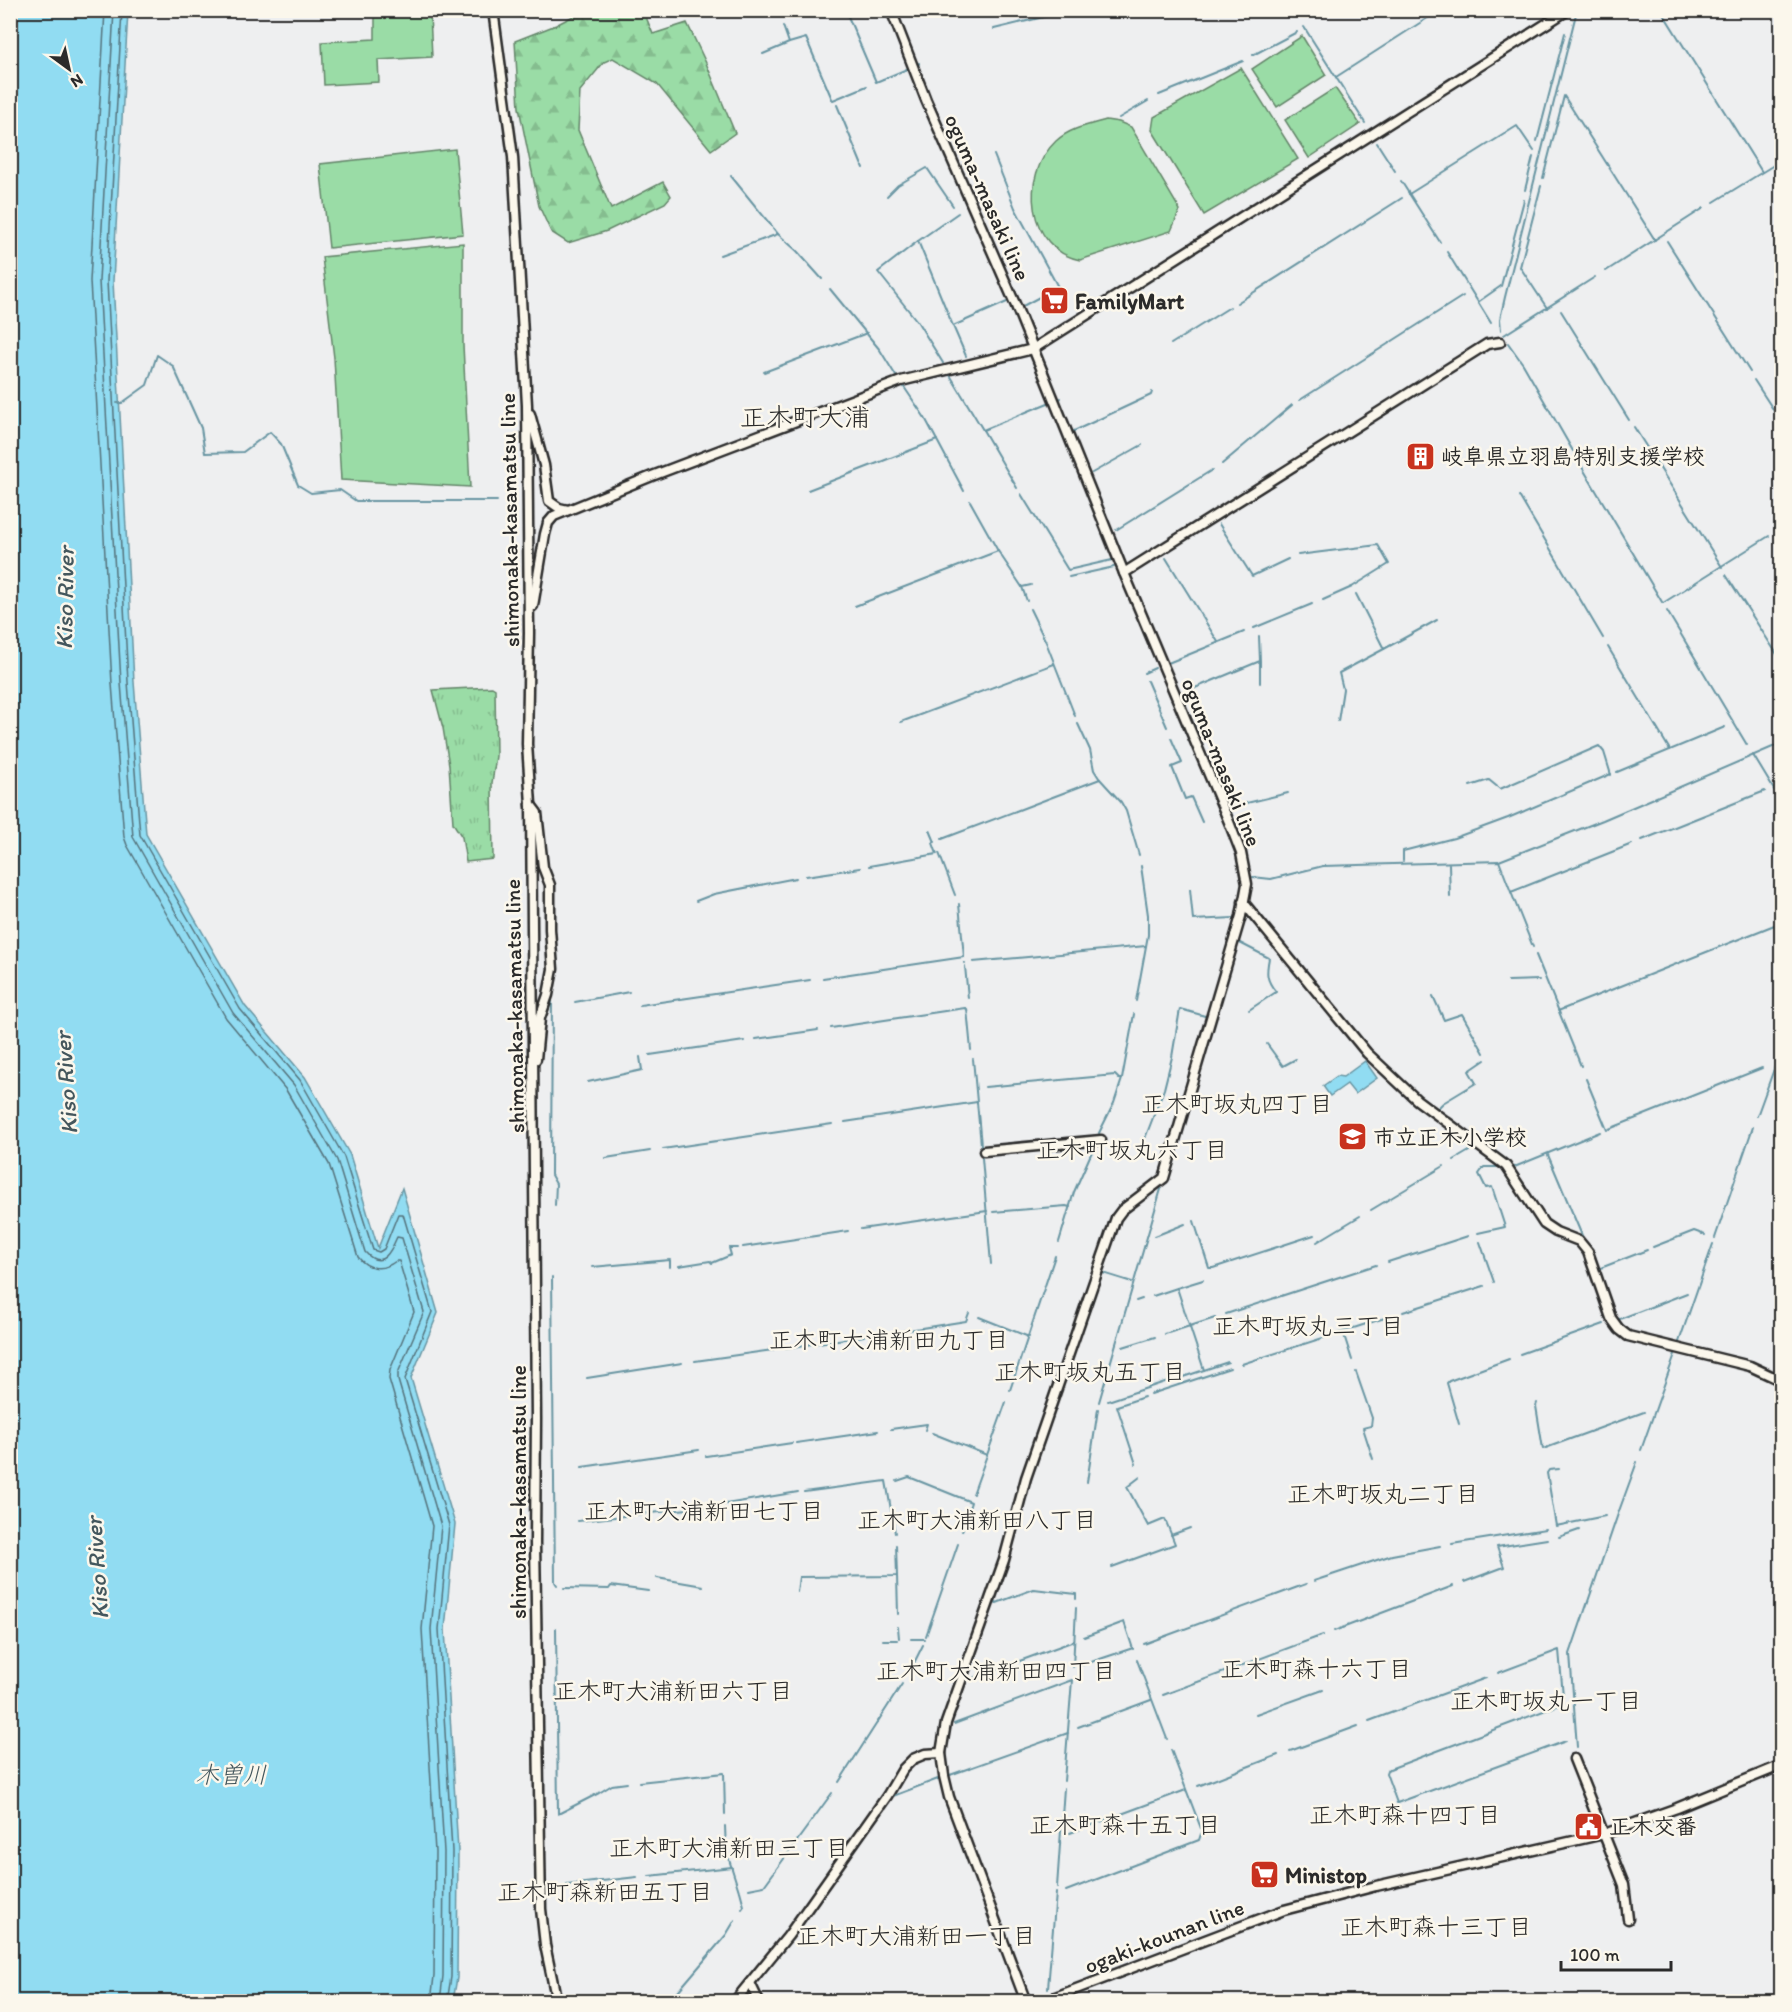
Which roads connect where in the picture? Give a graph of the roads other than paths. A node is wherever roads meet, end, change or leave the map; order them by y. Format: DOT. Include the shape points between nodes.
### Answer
graph roads {
  1 [pos="493,10"];
  2 [pos="891,10"];
  3 [pos="1568,10"];
  4 [pos="1500,342"];
  5 [pos="1033,349"];
  6 [pos="527,405"];
  7 [pos="568,510"];
  8 [pos="1124,573"];
  9 [pos="529,633"];
  10 [pos="531,804"];
  11 [pos="1243,902"];
  12 [pos="532,1066"];
  13 [pos="1101,1140"];
  14 [pos="984,1151"];
  15 [pos="1782,1381"];
  16 [pos="941,1753"];
  17 [pos="1574,1759"];
  18 [pos="1782,1765"];
  19 [pos="1604,1834"];
  20 [pos="1628,1919"];
  21 [pos="750,1983"];
  22 [pos="557,2001"];
  23 [pos="734,2001"];
  24 [pos="759,2001"];
  25 [pos="1026,2001"];
  26 [pos="1042,2001"];
  1 -- 6 [label="main road, shimonaka-kasamatsu line" via="513,157"];
  2 -- 5 [label="main road, oguma-masaki line"];
  3 -- 5 [label="main road"];
  4 -- 8 [label="main road" via="1487,344"];
  5 -- 7 [label="main road" via="901,381"];
  5 -- 8 [label="main road, oguma-masaki line"];
  6 -- 7 [label="main road" via="544,465 549,501"];
  6 -- 9 [label="main road, shimonaka-kasamatsu line"];
  7 -- 9 [label="main road" via="548,523"];
  8 -- 11 [label="main road, oguma-masaki line" via="1242,853 1247,884"];
  9 -- 10 [label="main road, shimonaka-kasamatsu line" via="527,744"];
  10 -- 12 [label="main road, shimonaka-kasamatsu line"];
  10 -- 12 [label="main road" via="537,813 543,867 550,885 553,969"];
  11 -- 15 [label="main road" via="1367,1053 1417,1100 1506,1166 1544,1224 1579,1240 1588,1252 1611,1318 1619,1329 1628,1336 1750,1366"];
  11 -- 16 [label="main road, oguma-masaki line" via="1164,1178 1116,1218 1026,1478 1004,1560 952,1704"];
  12 -- 22 [label="main road, shimonaka-kasamatsu line" via="541,1909"];
  13 -- 14 [label="main road"];
  16 -- 21 [label="main road" via="913,1759 903,1769 788,1936"];
  16 -- 25 [label="main road, oguma-masaki line" via="949,1797"];
  17 -- 19 [label="main road"];
  18 -- 19 [label="main road, ogaki-kounan line"];
  19 -- 20 [label="main road" via="1624,1885"];
  19 -- 26 [label="main road, ogaki-kounan line" via="1284,1910"];
  21 -- 23 [label="main road"];
  21 -- 24 [label="main road"];
}
